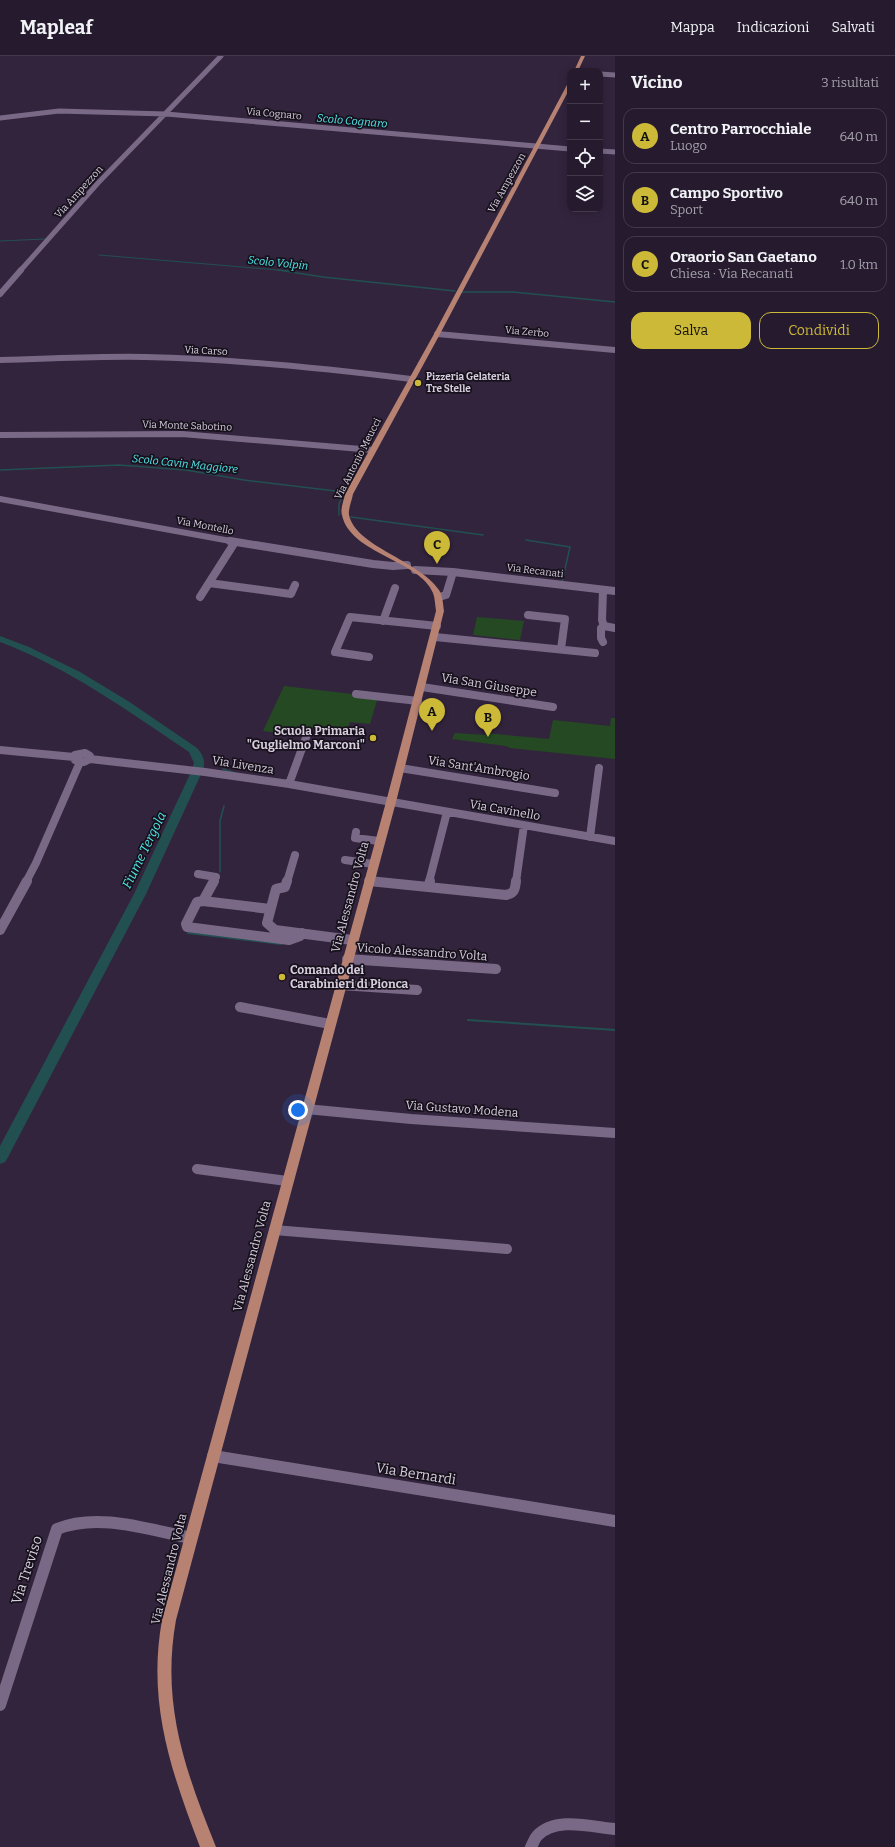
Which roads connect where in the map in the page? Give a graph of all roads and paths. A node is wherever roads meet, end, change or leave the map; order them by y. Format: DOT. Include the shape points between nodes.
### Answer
graph roads {
  1 [pos="221,56"];
  2 [pos="583,56"];
  3 [pos="577,68"];
  4 [pos="603,74"];
  5 [pos="615,75"];
  6 [pos="567,89"];
  7 [pos="166,114"];
  8 [pos="0,118"];
  9 [pos="537,146"];
  10 [pos="567,149"];
  11 [pos="603,151"];
  12 [pos="615,152"];
  13 [pos="0,284"];
  14 [pos="9,284"];
  15 [pos="459,291"];
  16 [pos="0,294"];
  17 [pos="437,334"];
  18 [pos="615,350"];
  19 [pos="0,360"];
  20 [pos="411,378"];
  21 [pos="0,435"];
  22 [pos="373,450"];
  23 [pos="0,498"];
  24 [pos="235,542"];
  25 [pos="407,565"];
  26 [pos="415,570"];
  27 [pos="453,572"];
  28 [pos="209,583"];
  29 [pos="295,585"];
  30 [pos="395,588"];
  31 [pos="603,590"];
  32 [pos="615,591"];
  33 [pos="200,597"];
  34 [pos="439,597"];
  35 [pos="528,615"];
  36 [pos="382,621"];
  37 [pos="437,626"];
  38 [pos="604,626"];
  39 [pos="615,628"];
  40 [pos="434,637"];
  41 [pos="603,642"];
  42 [pos="561,649"];
  43 [pos="595,652"];
  44 [pos="369,657"];
  45 [pos="422,687"];
  46 [pos="356,694"];
  47 [pos="418,700"];
  48 [pos="553,707"];
  49 [pos="308,732"];
  50 [pos="0,750"];
  51 [pos="77,760"];
  52 [pos="400,768"];
  53 [pos="599,768"];
  54 [pos="289,784"];
  55 [pos="555,793"];
  56 [pos="391,802"];
  57 [pos="447,812"];
  58 [pos="524,825"];
  59 [pos="356,832"];
  60 [pos="590,837"];
  61 [pos="379,841"];
  62 [pos="615,841"];
  63 [pos="295,856"];
  64 [pos="345,860"];
  65 [pos="373,864"];
  66 [pos="198,874"];
  67 [pos="369,881"];
  68 [pos="428,887"];
  69 [pos="203,901"];
  70 [pos="270,909"];
  71 [pos="0,930"];
  72 [pos="302,933"];
  73 [pos="352,940"];
  74 [pos="347,959"];
  75 [pos="496,969"];
  76 [pos="340,985"];
  77 [pos="417,990"];
  78 [pos="240,1007"];
  79 [pos="330,1024"];
  80 [pos="306,1110"];
  81 [pos="615,1133"];
  82 [pos="197,1169"];
  83 [pos="287,1181"];
  84 [pos="274,1230"];
  85 [pos="507,1249"];
  86 [pos="213,1456"];
  87 [pos="615,1521"];
  88 [pos="190,1538"];
  89 [pos="0,1705"];
  90 [pos="615,1829"];
  91 [pos="208,1847"];
  92 [pos="531,1847"];
  1 -- 7 [label="street, Via Ampezzon"];
  2 -- 3 [label="main road"];
  4 -- 5 [label="street"];
  6 -- 9 [label="main road, Via Ampezzon"];
  7 -- 8 [label="street, Via Cognaro" via="59,111"];
  7 -- 9 [label="street, Via Cognaro"];
  7 -- 14 [label="street, Via Ampezzon" via="98,183"];
  9 -- 10 [label="street, Via Cognaro"];
  9 -- 15 [label="main road, Via Ampezzon"];
  11 -- 12 [label="street"];
  13 -- 14 [label="street"];
  14 -- 16 [label="street"];
  15 -- 17 [label="main road, Via Antonio Meucci"];
  17 -- 18 [label="street, Via Zerbo"];
  17 -- 20 [label="main road, Via Antonio Meucci"];
  19 -- 20 [label="street, Via Carso" via="120,357 200,359 305,366"];
  20 -- 22 [label="main road, Via Antonio Meucci"];
  21 -- 22 [label="street, Via Monte Sabotino" via="182,434"];
  22 -- 25 [label="main road, Via Antonio Meucci" via="346,502 345,515 349,526 359,536"];
  23 -- 24 [label="street, Via Montello"];
  24 -- 25 [label="street, Via Montello" via="396,566"];
  24 -- 28 [label="street"];
  25 -- 26 [label="main road, Via Antonio Meucci"];
  26 -- 27 [label="street, Via Recanati"];
  26 -- 34 [label="main road, Via Antonio Meucci" via="430,583"];
  27 -- 31 [label="street, Via Recanati"];
  27 -- 34 [label="street" via="446,594"];
  28 -- 29 [label="street" via="291,594"];
  28 -- 33 [label="street"];
  30 -- 36 [label="street"];
  31 -- 32 [label="street, Via Recanati"];
  31 -- 38 [label="street"];
  34 -- 37 [label="main road" via="441,603"];
  35 -- 42 [label="street" via="565,619"];
  36 -- 37 [label="street"];
  36 -- 44 [label="street" via="350,617 335,652"];
  37 -- 40 [label="main road"];
  38 -- 39 [label="street"];
  38 -- 41 [label="street" via="601,628"];
  40 -- 42 [label="street"];
  40 -- 45 [label="main road"];
  42 -- 43 [label="street"];
  45 -- 47 [label="main road"];
  45 -- 48 [label="street, Via San Giuseppe"];
  46 -- 47 [label="street"];
  47 -- 52 [label="main road"];
  49 -- 54 [label="street"];
  50 -- 51 [label="street, Via Livenza"];
  51 -- 54 [label="street, Via Livenza" via="75,755 84,753 88,754 90,759"];
  51 -- 71 [label="street" via="36,863"];
  52 -- 55 [label="street, Via Sant'Ambrogio"];
  52 -- 56 [label="main road"];
  53 -- 60 [label="street"];
  54 -- 56 [label="street, Via Livenza"];
  56 -- 57 [label="street, Via Cavinello"];
  56 -- 61 [label="main road, Via Alessandro Volta"];
  57 -- 58 [label="street, Via Cavinello"];
  57 -- 68 [label="street"];
  58 -- 60 [label="street, Via Cavinello"];
  58 -- 68 [label="street" via="512,894"];
  59 -- 61 [label="street" via="355,838"];
  60 -- 62 [label="street, Via Cavinello"];
  61 -- 65 [label="main road, Via Alessandro Volta"];
  63 -- 70 [label="street" via="284,887 276,889"];
  64 -- 65 [label="street"];
  65 -- 67 [label="main road, Via Alessandro Volta"];
  66 -- 69 [label="street" via="216,877"];
  67 -- 68 [label="street"];
  67 -- 73 [label="main road, Via Alessandro Volta"];
  69 -- 70 [label="street"];
  69 -- 72 [label="street" via="197,902 186,924 187,927 291,940"];
  70 -- 72 [label="street" via="266,920 271,928"];
  72 -- 73 [label="street"];
  73 -- 74 [label="main road, Via Alessandro Volta"];
  74 -- 75 [label="street, Vicolo Alessandro Volta"];
  74 -- 76 [label="main road, Via Alessandro Volta"];
  76 -- 77 [label="street"];
  76 -- 79 [label="main road, Via Alessandro Volta"];
  78 -- 79 [label="street"];
  79 -- 80 [label="main road, Via Alessandro Volta"];
  80 -- 81 [label="street, Via Gustavo Modena"];
  80 -- 83 [label="main road, Via Alessandro Volta"];
  82 -- 83 [label="street"];
  83 -- 84 [label="main road, Via Alessandro Volta"];
  84 -- 85 [label="street"];
  84 -- 86 [label="main road, Via Alessandro Volta"];
  86 -- 87 [label="street, Via Bernardi"];
  86 -- 88 [label="main road, Via Alessandro Volta"];
  88 -- 89 [label="street, Via Treviso" via="114,1524 72,1523 57,1529"];
  88 -- 91 [label="main road, Via Alessandro Volta" via="167,1632 164,1688 167,1720 176,1761"];
  90 -- 92 [label="street" via="552,1825 538,1833"];
}
